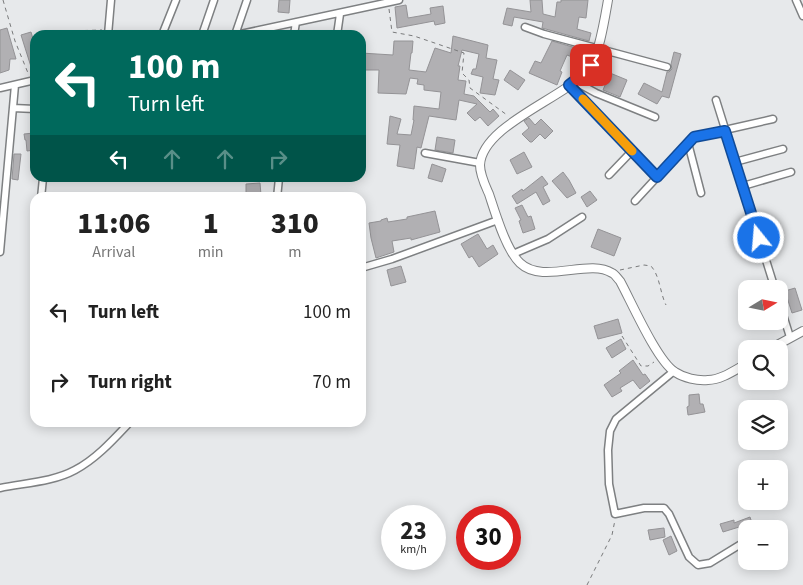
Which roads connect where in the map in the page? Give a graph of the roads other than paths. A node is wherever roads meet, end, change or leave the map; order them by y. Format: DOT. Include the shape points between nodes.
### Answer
graph roads {
  1 [pos="111,0"];
  2 [pos="176,0"];
  3 [pos="214,0"];
  4 [pos="247,0"];
  5 [pos="399,0"];
  6 [pos="608,0"];
  7 [pos="796,0"];
  8 [pos="389,1"];
  9 [pos="340,14"];
  10 [pos="803,16"];
  11 [pos="296,22"];
  12 [pos="525,28"];
  13 [pos="108,30"];
  14 [pos="164,30"];
  15 [pos="204,30"];
  16 [pos="238,30"];
  17 [pos="259,30"];
  18 [pos="295,30"];
  19 [pos="338,30"];
  20 [pos="597,49"];
  21 [pos="667,67"];
  22 [pos="30,81"];
  23 [pos="572,83"];
  24 [pos="15,85"];
  25 [pos="0,88"];
  26 [pos="716,100"];
  27 [pos="14,108"];
  28 [pos="30,109"];
  29 [pos="655,117"];
  30 [pos="773,119"];
  31 [pos="725,131"];
  32 [pos="688,143"];
  33 [pos="783,149"];
  34 [pos="632,151"];
  35 [pos="425,153"];
  36 [pos="735,162"];
  37 [pos="480,164"];
  38 [pos="791,172"];
  39 [pos="609,175"];
  40 [pos="657,177"];
  41 [pos="743,186"];
  42 [pos="701,193"];
  43 [pos="635,201"];
  44 [pos="582,217"];
  45 [pos="498,220"];
  46 [pos="0,252"];
  47 [pos="513,254"];
  48 [pos="366,267"];
  49 [pos="772,280"];
  50 [pos="788,330"];
  51 [pos="803,331"];
  52 [pos="790,337"];
  53 [pos="785,340"];
  54 [pos="738,368"];
  55 [pos="674,371"];
  56 [pos="125,427"];
  57 [pos="0,488"];
  58 [pos="738,546"];
  1 -- 13 [label="street"];
  2 -- 14 [label="street"];
  3 -- 15 [label="street"];
  4 -- 16 [label="street"];
  5 -- 8 [label="street"];
  6 -- 20 [label="street"];
  7 -- 10 [label="street"];
  8 -- 9 [label="street"];
  9 -- 11 [label="street"];
  9 -- 19 [label="street"];
  11 -- 17 [label="street"];
  11 -- 18 [label="street"];
  12 -- 20 [label="street"];
  20 -- 21 [label="street"];
  20 -- 23 [label="street" via="588,70"];
  22 -- 24 [label="street"];
  23 -- 29 [label="street"];
  23 -- 34 [label="street"];
  23 -- 37 [label="street" via="514,120 486,148"];
  24 -- 25 [label="street"];
  24 -- 27 [label="street"];
  26 -- 31 [label="street"];
  27 -- 28 [label="street"];
  27 -- 46 [label="street"];
  30 -- 31 [label="street"];
  31 -- 32 [label="street" via="694,137"];
  31 -- 36 [label="street"];
  32 -- 40 [label="street"];
  32 -- 42 [label="street"];
  33 -- 36 [label="street"];
  34 -- 39 [label="street"];
  34 -- 40 [label="street"];
  35 -- 37 [label="street"];
  36 -- 41 [label="street"];
  37 -- 45 [label="street"];
  38 -- 41 [label="street"];
  40 -- 43 [label="street"];
  41 -- 49 [label="street"];
  44 -- 47 [label="street" via="548,239"];
  45 -- 47 [label="street"];
  45 -- 48 [label="street"];
  47 -- 55 [label="street" via="520,263 540,272 598,269 612,273 620,281 661,358"];
  50 -- 52 [label="street"];
  51 -- 52 [label="street"];
  52 -- 53 [label="street"];
  54 -- 55 [label="street" via="710,380 695,379"];
  55 -- 58 [label="street" via="616,419 610,431 609,484 615,514 664,508 689,557 698,566 710,563"];
  56 -- 57 [label="street" via="93,459 74,471"];
}
